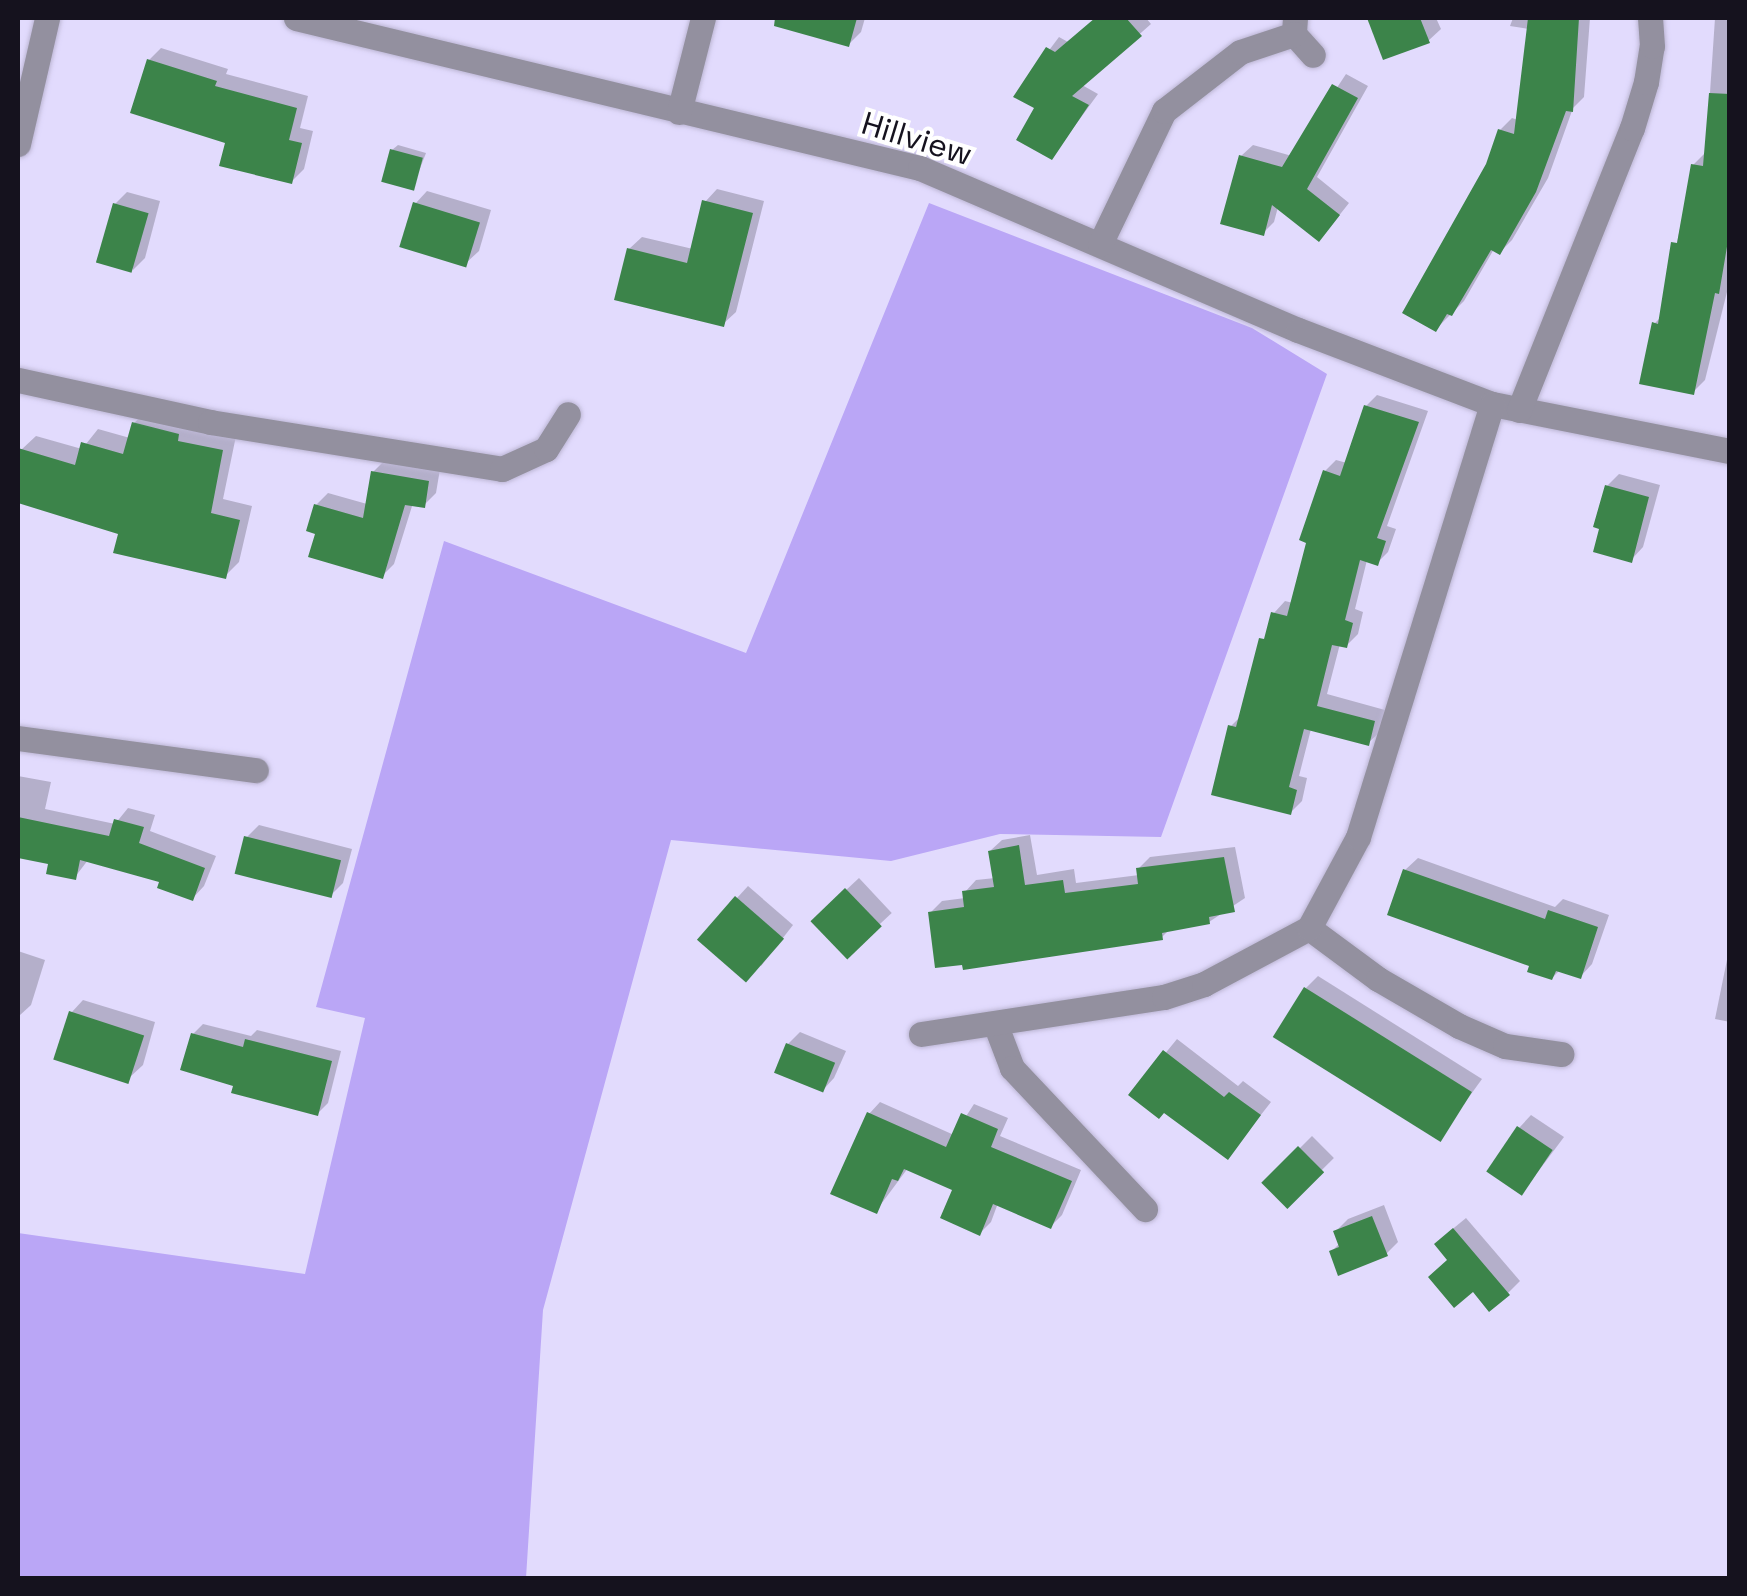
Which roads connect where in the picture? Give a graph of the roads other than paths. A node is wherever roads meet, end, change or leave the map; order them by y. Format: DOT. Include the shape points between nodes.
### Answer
graph roads {
  1 [pos="47,18"];
  2 [pos="296,18"];
  3 [pos="702,18"];
  4 [pos="1650,18"];
  5 [pos="1295,26"];
  6 [pos="1313,55"];
  7 [pos="679,112"];
  8 [pos="18,144"];
  9 [pos="1100,244"];
  10 [pos="18,380"];
  11 [pos="1492,404"];
  12 [pos="1519,410"];
  13 [pos="568,414"];
  14 [pos="1730,451"];
  15 [pos="18,738"];
  16 [pos="256,770"];
  17 [pos="1309,928"];
  18 [pos="996,1026"];
  19 [pos="922,1034"];
  20 [pos="1560,1054"];
  21 [pos="1145,1209"];
  1 -- 8 [label="street"];
  2 -- 7 [label="street, Hillview"];
  3 -- 7 [label="street"];
  4 -- 12 [label="street" via="1652,46 1632,128"];
  5 -- 6 [label="street"];
  5 -- 9 [label="street" via="1240,52 1164,112"];
  7 -- 9 [label="street, Hillview" via="920,168"];
  9 -- 11 [label="street, Hillview"];
  10 -- 13 [label="street" via="210,422 502,469 546,449"];
  11 -- 12 [label="street, Hillview"];
  11 -- 17 [label="street" via="1358,837"];
  12 -- 14 [label="street"];
  15 -- 16 [label="street"];
  17 -- 18 [label="street" via="1204,984 1164,997"];
  17 -- 20 [label="street" via="1459,1026 1505,1046"];
  18 -- 19 [label="street"];
  18 -- 21 [label="street" via="1012,1068"];
}
